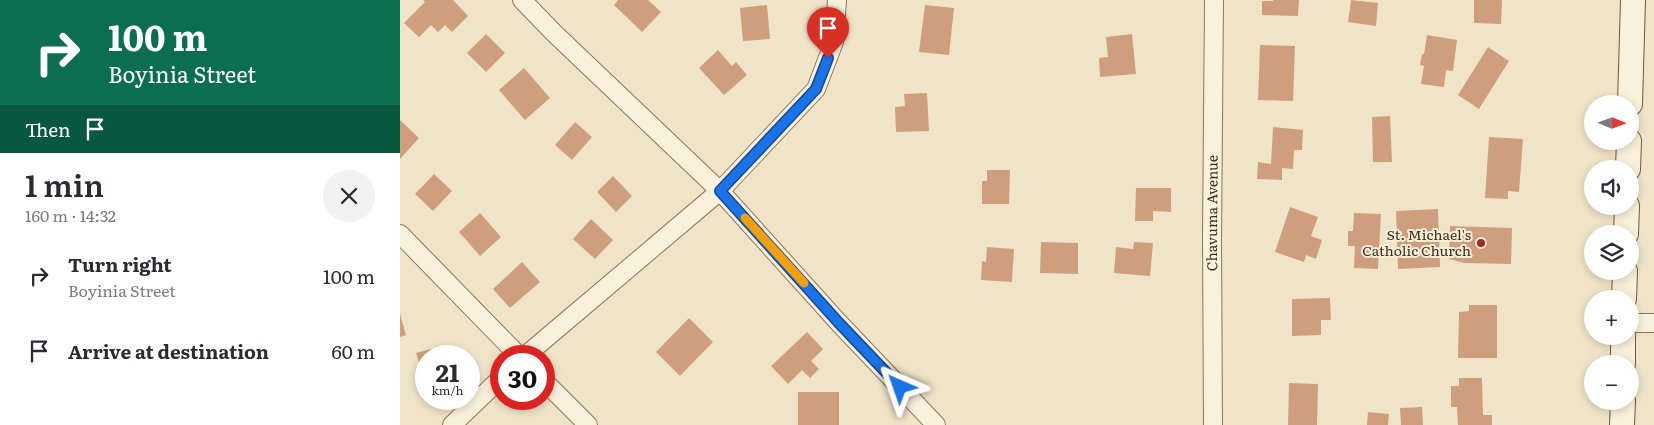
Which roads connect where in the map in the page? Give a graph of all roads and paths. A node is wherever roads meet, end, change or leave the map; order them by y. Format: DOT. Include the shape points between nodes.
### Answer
graph roads {
  1 [pos="522,0"];
  2 [pos="837,0"];
  3 [pos="1214,0"];
  4 [pos="1633,0"];
  5 [pos="1630,95"];
  6 [pos="720,191"];
  7 [pos="400,234"];
  8 [pos="1639,323"];
  9 [pos="1654,323"];
  10 [pos="508,345"];
  11 [pos="538,345"];
  12 [pos="490,389"];
  13 [pos="555,392"];
  14 [pos="1623,410"];
  15 [pos="452,425"];
  16 [pos="588,425"];
  17 [pos="936,425"];
  18 [pos="1212,425"];
  19 [pos="1622,425"];
  1 -- 6 [label="street"];
  2 -- 6 [label="street" via="834,42 816,89"];
  3 -- 18 [label="street, Chavuma Avenue"];
  4 -- 5 [label="street"];
  6 -- 11 [label="street"];
  6 -- 17 [label="street"];
  7 -- 10 [label="street"];
  8 -- 9 [label="street"];
  12 -- 15 [label="street"];
  13 -- 16 [label="street"];
  14 -- 19 [label="street"];
}
